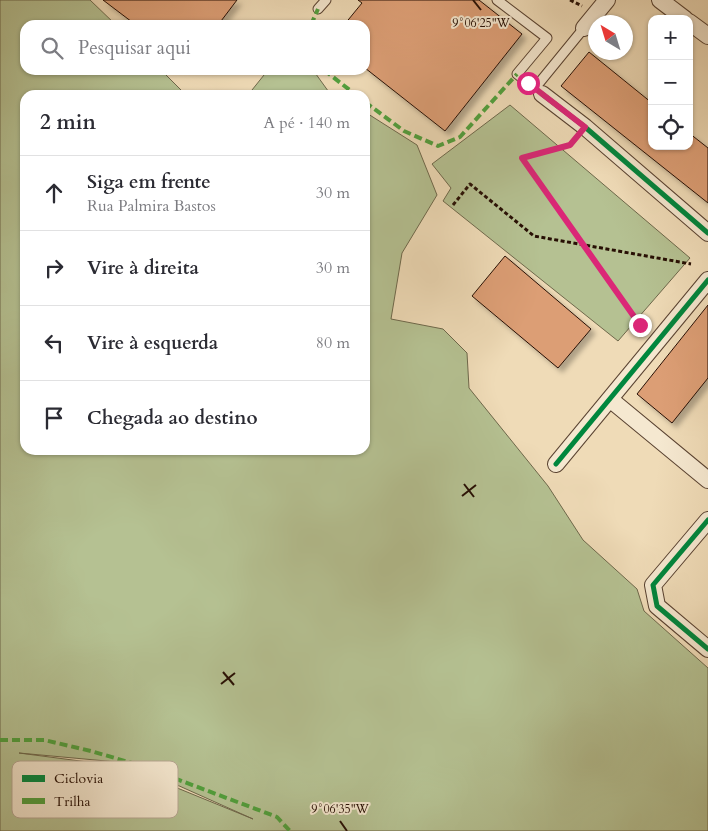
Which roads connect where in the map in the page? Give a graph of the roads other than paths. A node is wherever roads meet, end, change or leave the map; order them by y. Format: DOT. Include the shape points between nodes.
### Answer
graph roads {
  1 [pos="326,0"];
  2 [pos="497,0"];
  3 [pos="607,0"];
  4 [pos="660,0"];
  5 [pos="318,9"];
  6 [pos="680,15"];
  7 [pos="693,25"];
  8 [pos="584,28"];
  9 [pos="708,36"];
  10 [pos="539,91"];
  11 [pos="708,232"];
  12 [pos="708,280"];
  13 [pos="611,400"];
  14 [pos="556,464"];
  15 [pos="708,480"];
  16 [pos="708,520"];
  17 [pos="708,649"];
  1 -- 5 [label="lane"];
  2 -- 10 [label="lane" via="547,38 518,74"];
  3 -- 8 [label="street"];
  4 -- 6 [label="street"];
  7 -- 9 [label="street"];
  8 -- 10 [label="lane"];
  10 -- 11 [label="street"];
  12 -- 13 [label="street"];
  13 -- 14 [label="street"];
  13 -- 15 [label="street"];
  16 -- 17 [label="street" via="653,585 657,606"];
}
